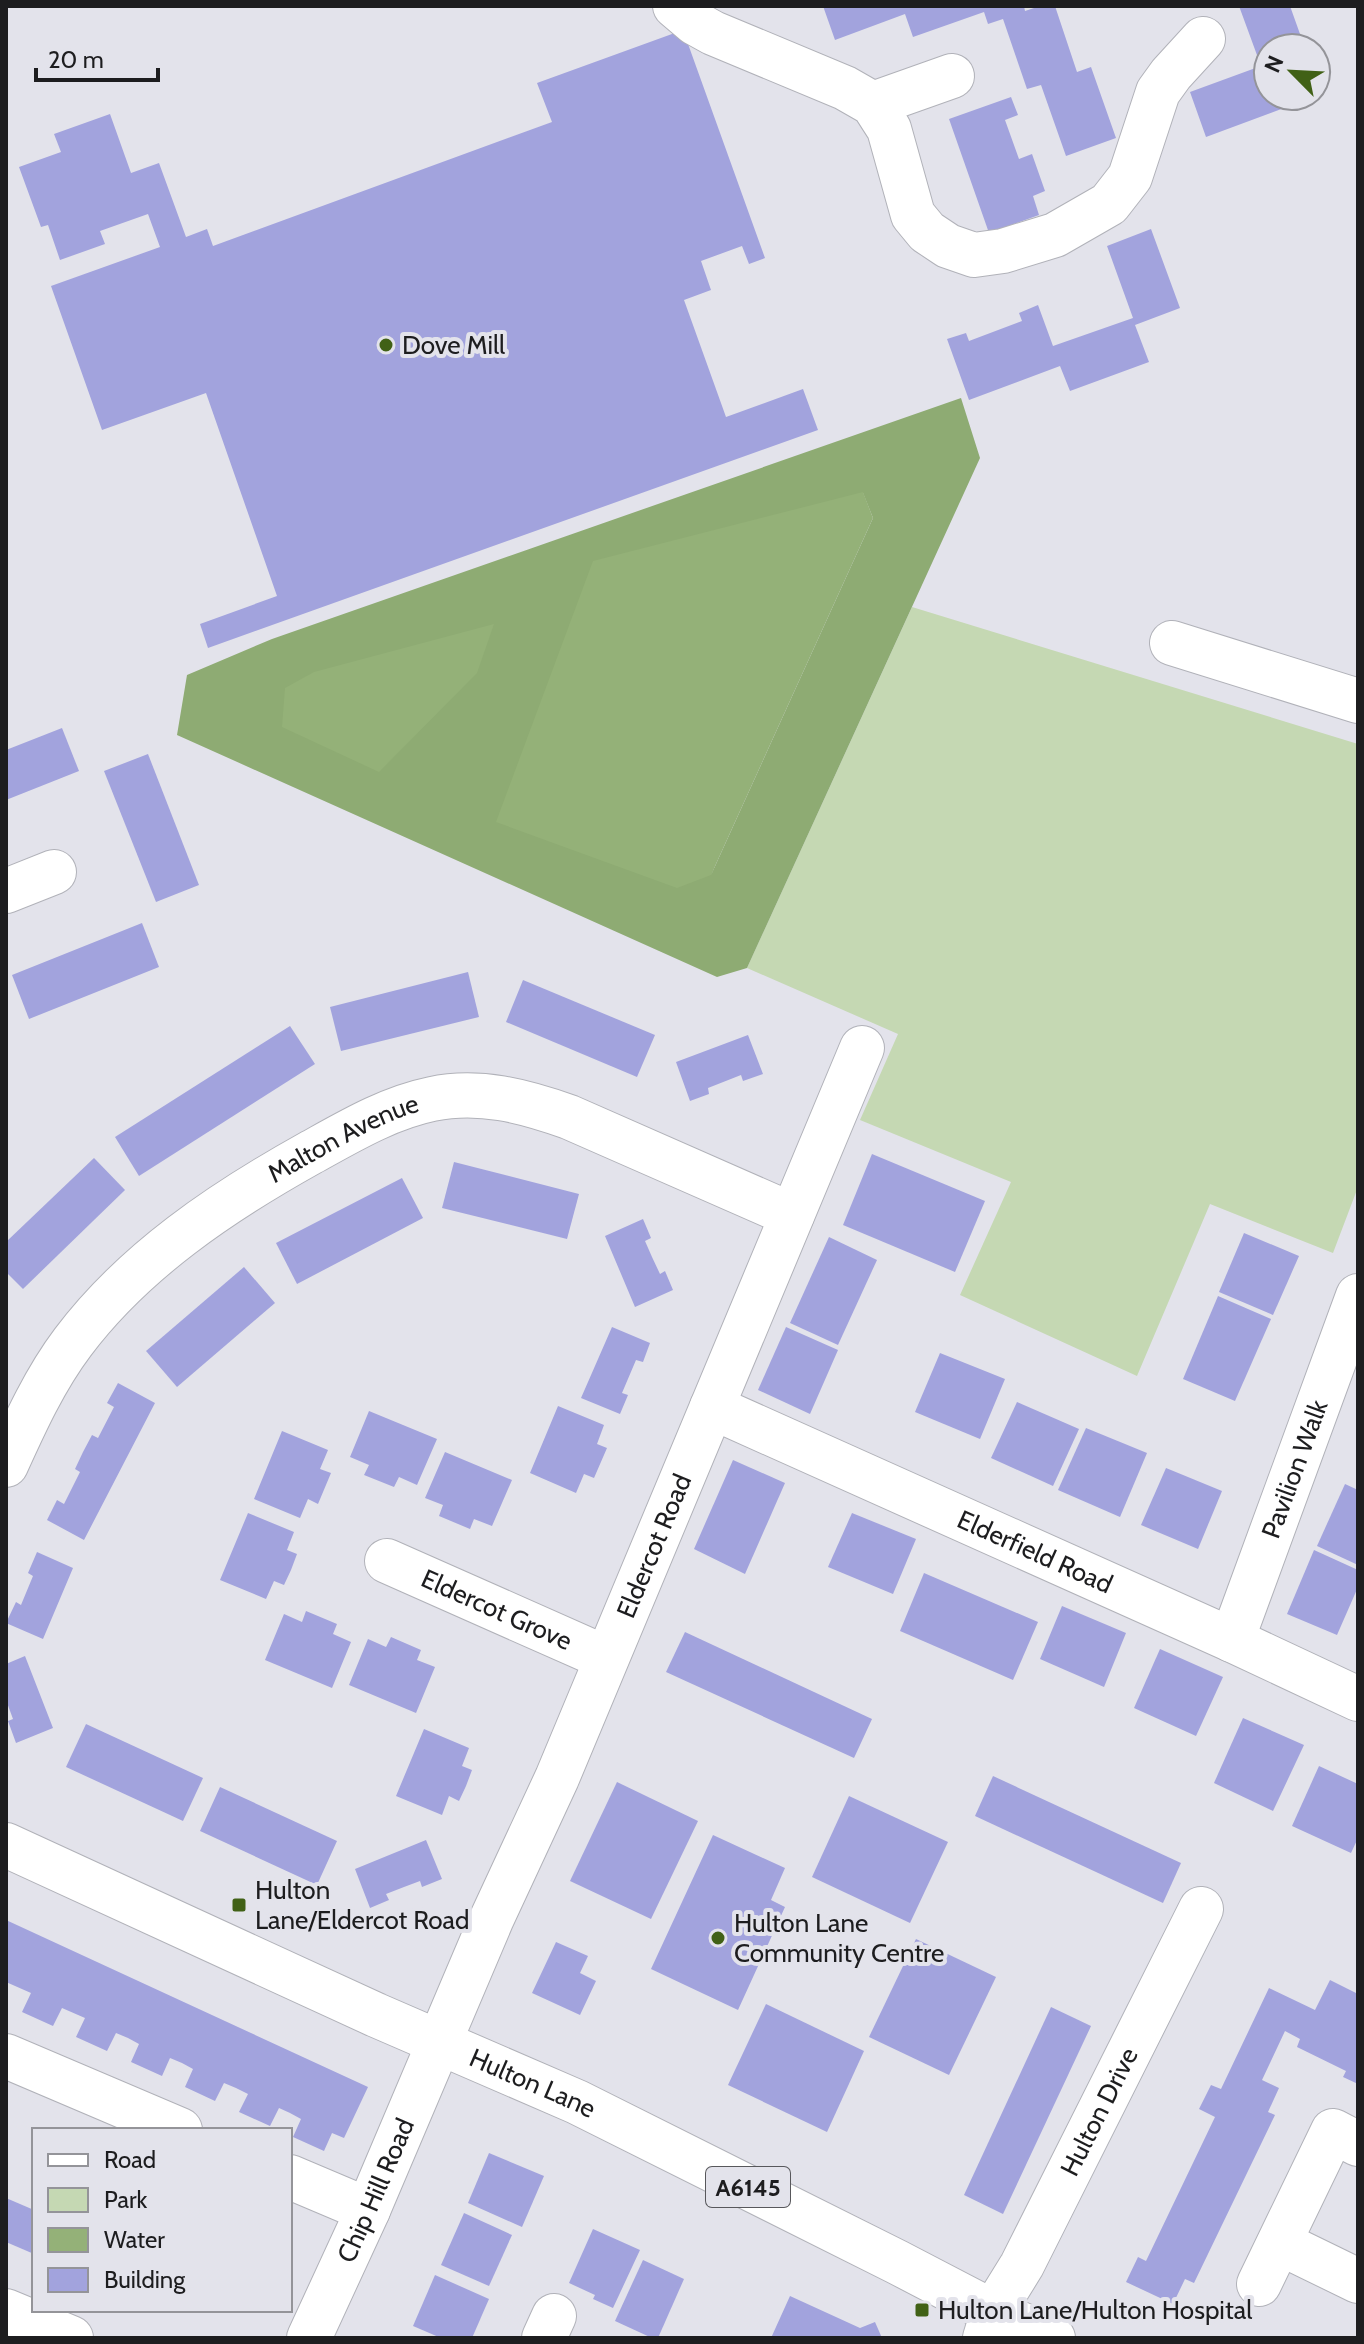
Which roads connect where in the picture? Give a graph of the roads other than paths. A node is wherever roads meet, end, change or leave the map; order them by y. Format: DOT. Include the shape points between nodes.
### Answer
graph roads {
  1 [pos="675,6"];
  2 [pos="1203,39"];
  3 [pos="952,76"];
  4 [pos="873,104"];
  5 [pos="1172,643"];
  6 [pos="1358,701"];
  7 [pos="54,872"];
  8 [pos="6,891"];
  9 [pos="862,1048"];
  10 [pos="792,1215"];
  11 [pos="1358,1296"];
  12 [pos="712,1407"];
  13 [pos="6,1465"];
  14 [pos="387,1561"];
  15 [pos="1232,1640"];
  16 [pos="606,1658"];
  17 [pos="1358,1699"];
  18 [pos="6,1845"];
  19 [pos="1201,1909"];
  20 [pos="439,2043"];
  21 [pos="6,2056"];
  22 [pos="175,2128"];
  23 [pos="1358,2144"];
  24 [pos="292,2178"];
  25 [pos="368,2210"];
  26 [pos="1280,2243"];
  27 [pos="1358,2281"];
  28 [pos="1259,2284"];
  29 [pos="6,2311"];
  30 [pos="989,2325"];
  31 [pos="71,2338"];
  32 [pos="309,2338"];
  33 [pos="1053,2338"];
  1 -- 4 [label="street" via="713,33"];
  2 -- 4 [label="street" via="1158,92 1146,182 1055,235 1003,251 974,255 927,232 913,215 889,129"];
  3 -- 4 [label="street"];
  5 -- 6 [label="street"];
  7 -- 8 [label="street"];
  9 -- 10 [label="street, Eldercot Road"];
  10 -- 12 [label="street, Eldercot Road"];
  10 -- 13 [label="street, Malton Avenue" via="538,1106 470,1095 433,1098 397,1109 234,1198 143,1267 73,1342 41,1392"];
  11 -- 15 [label="street, Pavilion Walk"];
  12 -- 15 [label="street, Elderfield Road"];
  12 -- 16 [label="street, Eldercot Road"];
  14 -- 16 [label="street, Eldercot Grove"];
  15 -- 17 [label="street, Elderfield Road"];
  16 -- 20 [label="street, Eldercot Road"];
  18 -- 20 [label="street, Hulton Lane / A6145"];
  19 -- 30 [label="street, Hulton Drive"];
  20 -- 25 [label="street, Chip Hill Road"];
  20 -- 30 [label="street, Hulton Lane / A6145" via="591,2109 911,2268"];
  21 -- 22 [label="street"];
  23 -- 26 [label="street" via="1333,2131"];
  24 -- 25 [label="street"];
  25 -- 32 [label="street, Chip Hill Road"];
  26 -- 27 [label="street"];
  26 -- 28 [label="street"];
  29 -- 31 [label="street"];
  30 -- 33 [label="street, Hulton Lane / A6145"];
}
